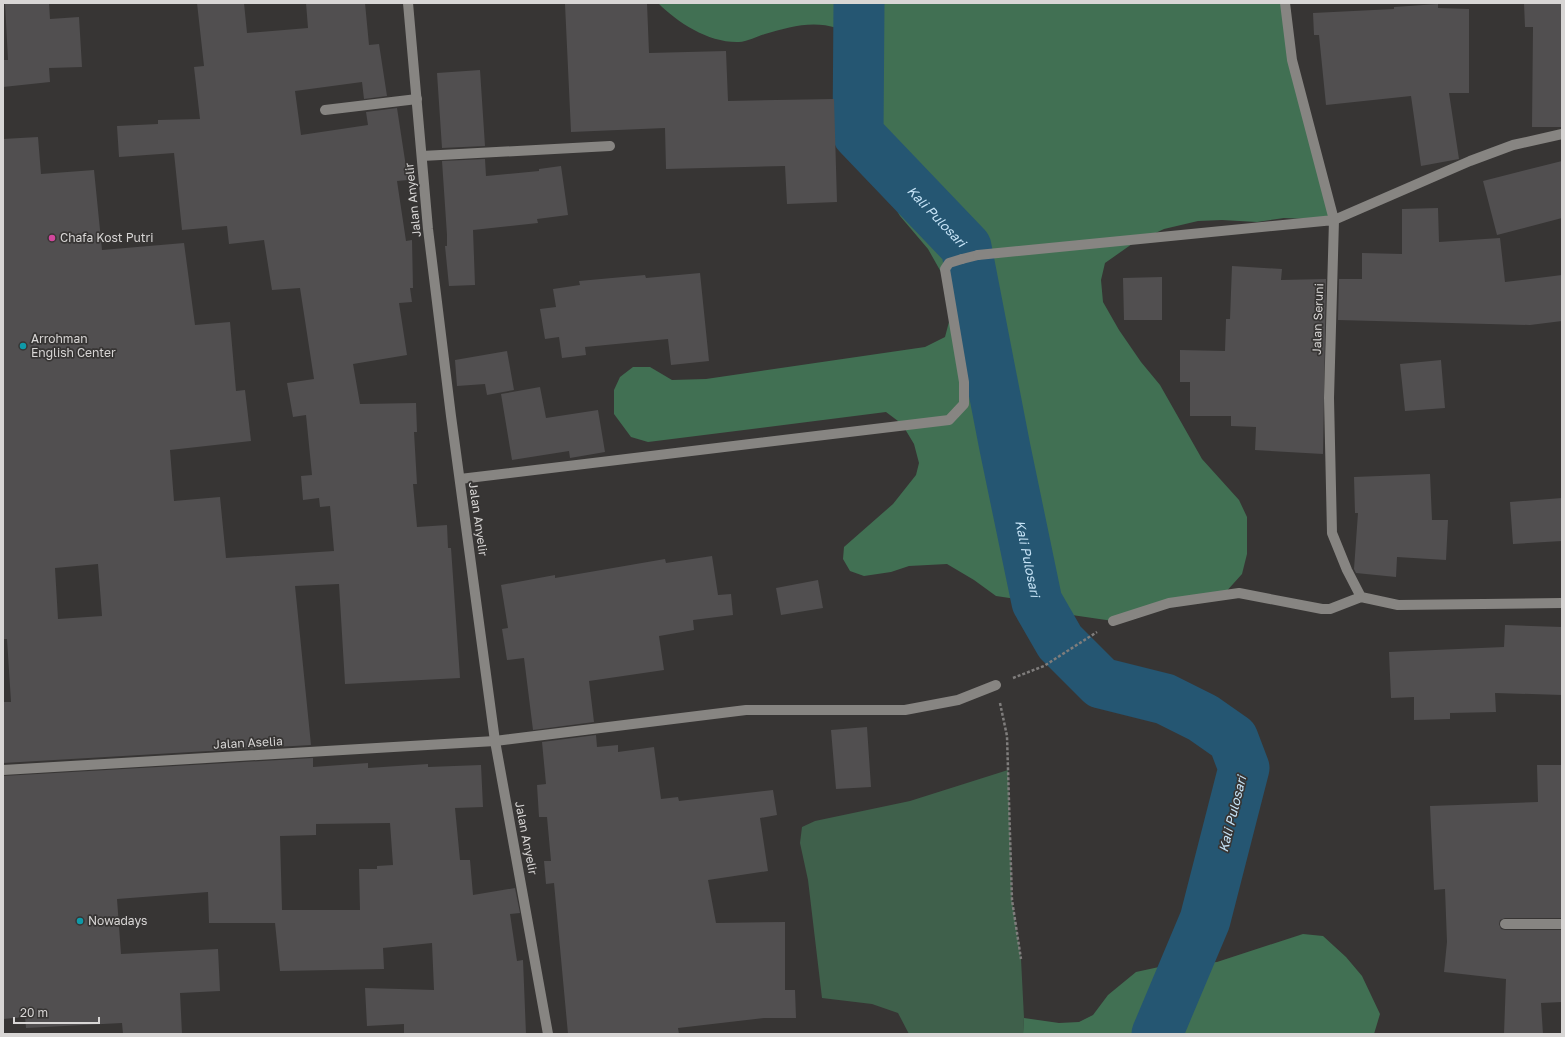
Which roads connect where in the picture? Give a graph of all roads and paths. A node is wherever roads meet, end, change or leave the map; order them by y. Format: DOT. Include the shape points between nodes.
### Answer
graph roads {
  1 [pos="408,3"];
  2 [pos="1285,3"];
  3 [pos="416,99"];
  4 [pos="325,110"];
  5 [pos="1562,134"];
  6 [pos="610,146"];
  7 [pos="422,156"];
  8 [pos="1334,220"];
  9 [pos="460,479"];
  10 [pos="1362,597"];
  11 [pos="1562,603"];
  12 [pos="1112,621"];
  13 [pos="1079,645"];
  14 [pos="996,685"];
  15 [pos="495,741"];
  16 [pos="3,770"];
  17 [pos="1505,924"];
  18 [pos="1562,924"];
  19 [pos="1021,959"];
  20 [pos="548,1034"];
  1 -- 3 [label="street, Jalan Anyelir"];
  2 -- 8 [label="street, Jalan Seruni" via="1292,60"];
  3 -- 4 [label="street"];
  3 -- 7 [label="street, Jalan Anyelir"];
  5 -- 8 [label="street" via="1513,145 1470,161"];
  6 -- 7 [label="street"];
  7 -- 9 [label="street, Jalan Anyelir" via="429,237"];
  8 -- 9 [label="street" via="978,255 949,263 945,269 964,382 964,404 950,420"];
  8 -- 10 [label="street, Jalan Seruni" via="1329,398 1332,533 1347,570"];
  9 -- 15 [label="street, Jalan Anyelir"];
  10 -- 11 [label="street" via="1398,605"];
  10 -- 12 [label="street" via="1330,609 1322,609 1239,593 1224,594 1169,603"];
  13 -- 14 [label="path" via="1044,666"];
  14 -- 15 [label="street, Jalan Aselia" via="958,700 905,710 746,710"];
  14 -- 19 [label="path" via="1007,736 1012,900"];
  15 -- 16 [label="street, Jalan Aselia"];
  15 -- 20 [label="street, Jalan Anyelir"];
  17 -- 18 [label="street"];
}
